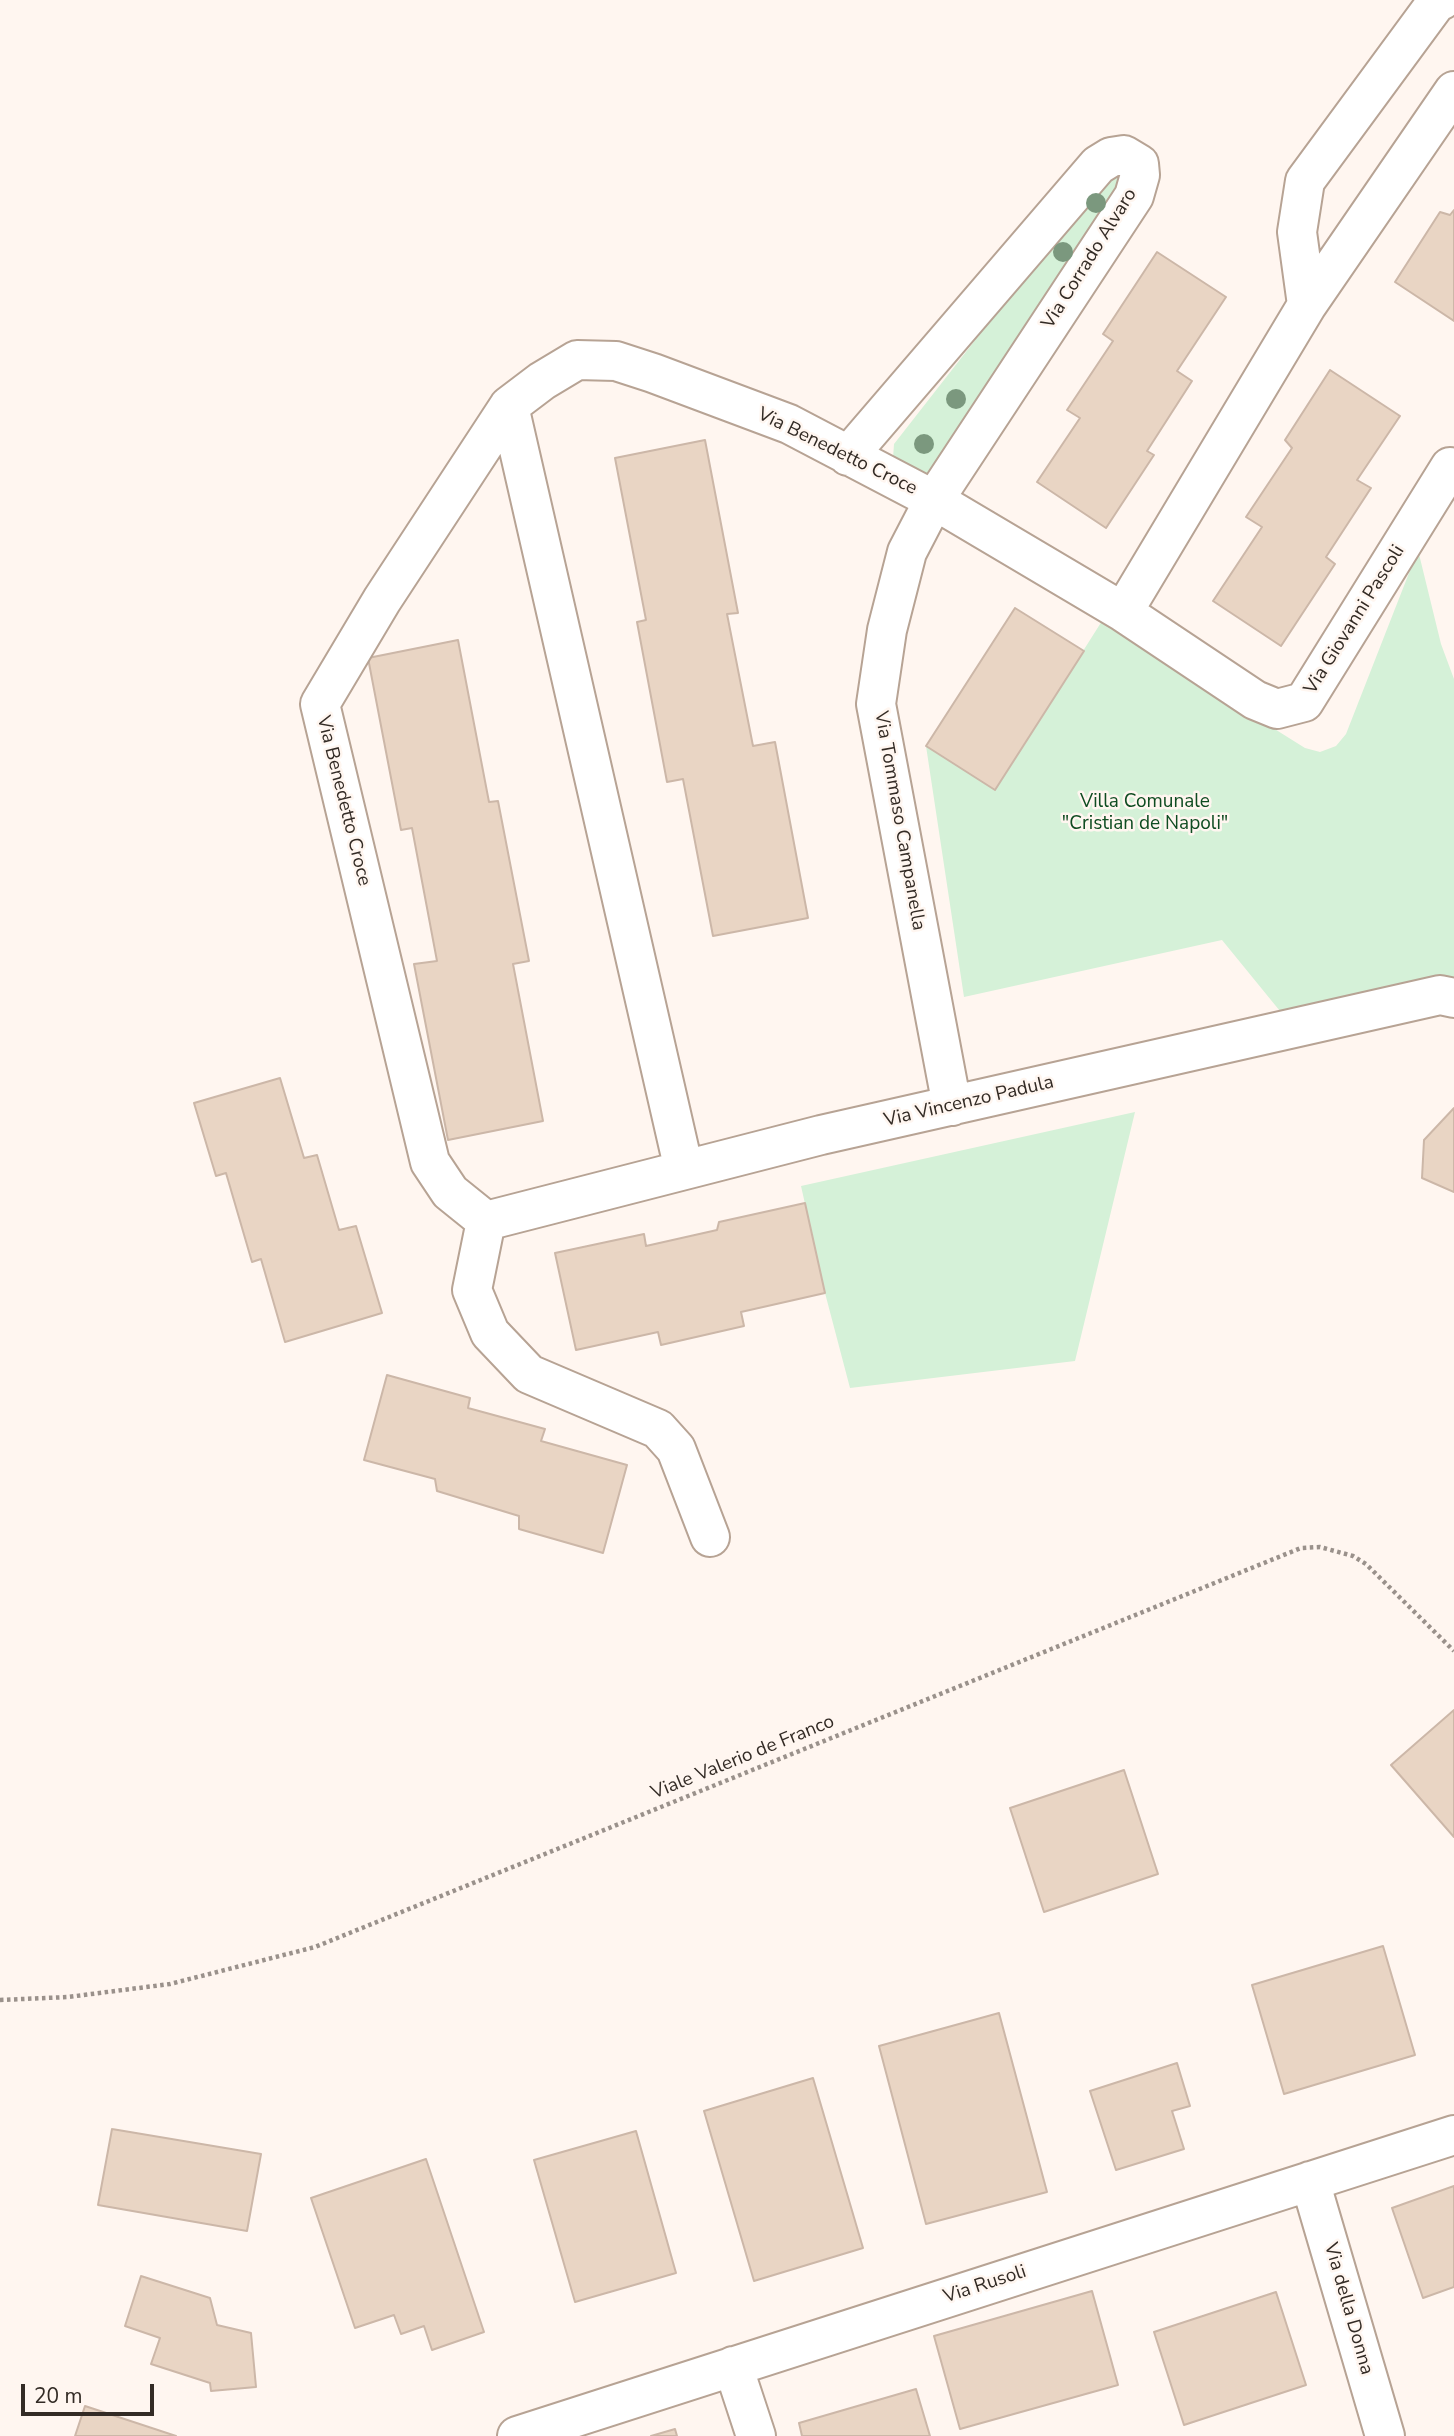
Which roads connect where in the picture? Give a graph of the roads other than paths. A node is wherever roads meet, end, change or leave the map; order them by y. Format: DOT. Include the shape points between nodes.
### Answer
graph roads {
  1 [pos="1442,0"];
  2 [pos="1454,91"];
  3 [pos="1307,305"];
  4 [pos="509,406"];
  5 [pos="848,456"];
  6 [pos="1450,467"];
  7 [pos="934,500"];
  8 [pos="1123,612"];
  9 [pos="1454,998"];
  10 [pos="952,1106"];
  11 [pos="684,1170"];
  12 [pos="486,1221"];
  13 [pos="710,1537"];
  14 [pos="1454,2135"];
  15 [pos="1310,2182"];
  16 [pos="733,2366"];
  17 [pos="517,2436"];
  18 [pos="755,2436"];
  19 [pos="1385,2436"];
  1 -- 3 [label="street" via="1305,181 1297,232"];
  2 -- 3 [label="street"];
  3 -- 8 [label="street"];
  4 -- 5 [label="street, Via Benedetto Croce" via="577,360 616,361 789,424"];
  4 -- 11 [label="street"];
  4 -- 12 [label="street, Via Benedetto Croce" via="320,704 430,1162 450,1192"];
  5 -- 7 [label="street, Via Benedetto Croce"];
  5 -- 7 [label="street, Via Corrado Alvaro" via="1098,165 1111,157 1133,159 1140,175 1134,196"];
  6 -- 8 [label="street, Via Giovanni Pascoli" via="1304,702 1278,709 1255,700"];
  7 -- 8 [label="street, Via Benedetto Croce"];
  7 -- 10 [label="street, Via Tommaso Campanella" via="907,552 887,630 876,704"];
  9 -- 10 [label="street, Via Vincenzo Padula" via="1440,995"];
  10 -- 11 [label="street, Via Vincenzo Padula" via="897,1111"];
  11 -- 12 [label="street, Via Vincenzo Padula"];
  12 -- 13 [label="street" via="472,1290 490,1333 529,1374 658,1429 676,1448"];
  14 -- 15 [label="street, Via Rusoli"];
  15 -- 16 [label="street, Via Rusoli"];
  15 -- 19 [label="street, Via della Donna"];
  16 -- 17 [label="street, Via Rusoli"];
  16 -- 18 [label="street"];
}
